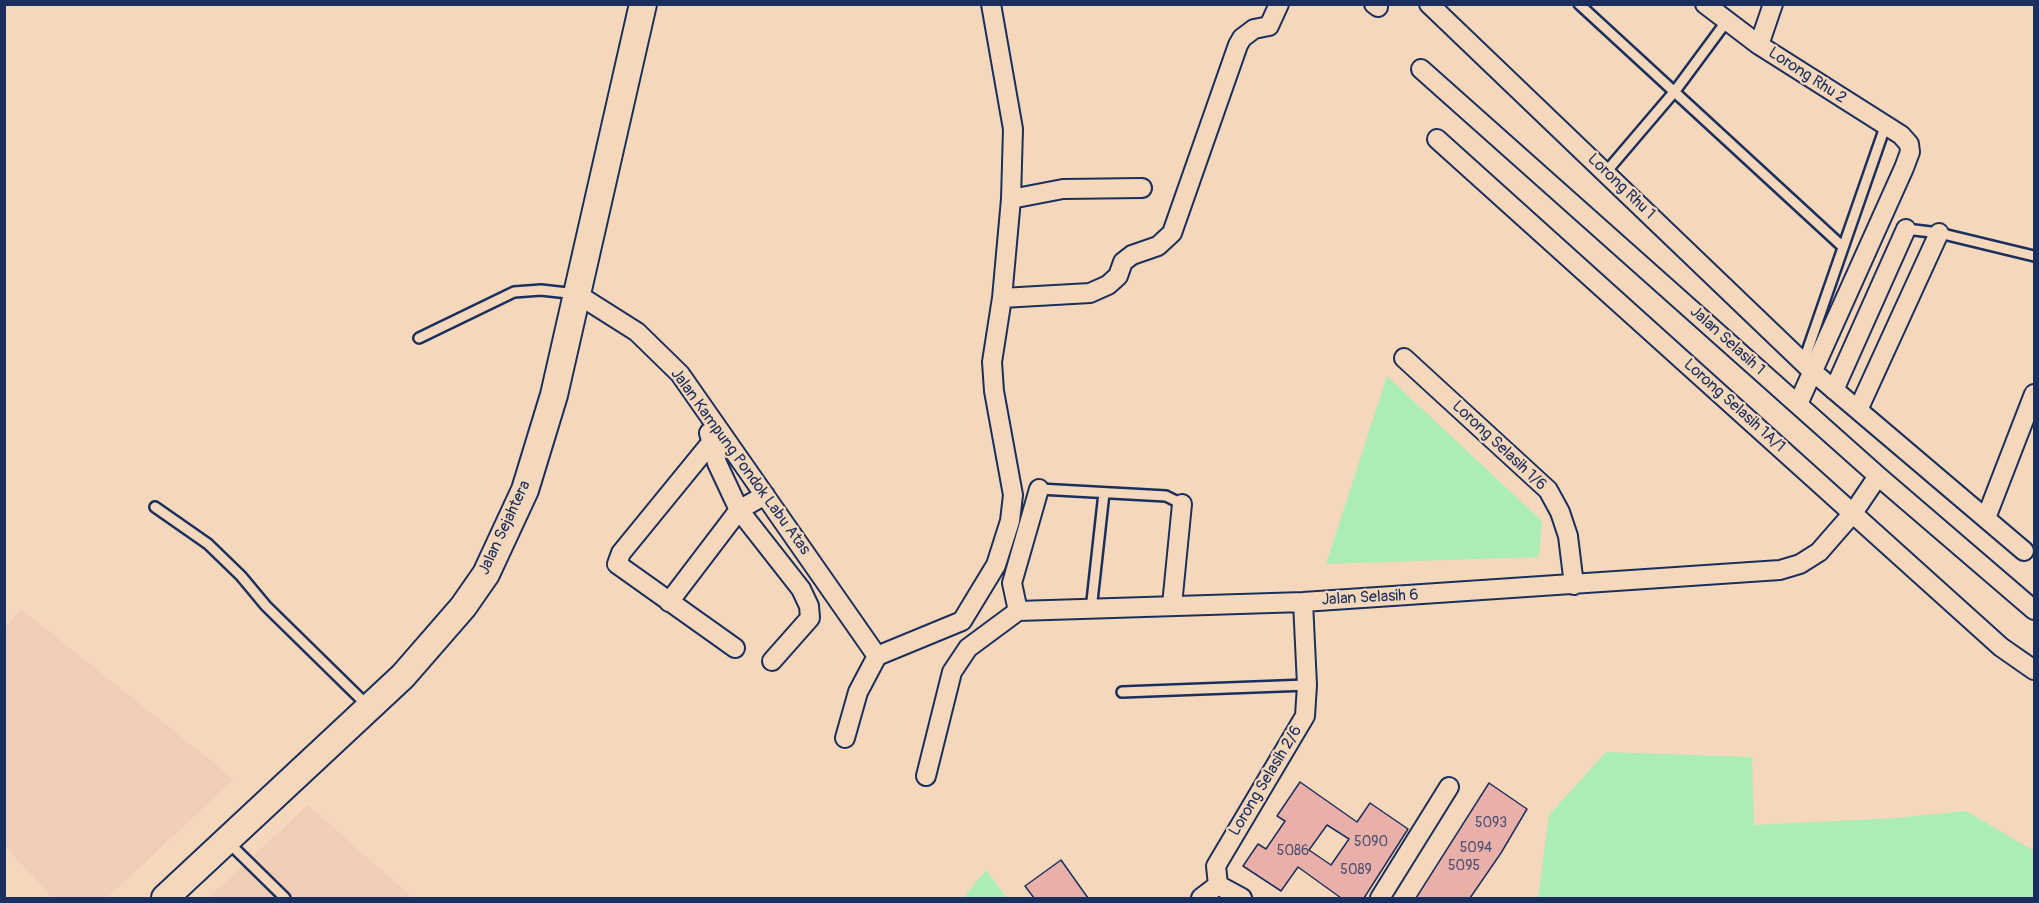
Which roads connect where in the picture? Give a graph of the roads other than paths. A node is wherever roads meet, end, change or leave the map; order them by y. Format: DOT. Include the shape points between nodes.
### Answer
graph roads {
  1 [pos="643,4"];
  2 [pos="991,4"];
  3 [pos="1279,4"];
  4 [pos="1429,4"];
  5 [pos="1579,4"];
  6 [pos="1705,4"];
  7 [pos="1773,4"];
  8 [pos="1726,22"];
  9 [pos="1759,45"];
  10 [pos="1420,69"];
  11 [pos="1674,91"];
  12 [pos="1885,127"];
  13 [pos="1437,139"];
  14 [pos="1606,172"];
  15 [pos="1142,188"];
  16 [pos="1011,199"];
  17 [pos="1906,229"];
  18 [pos="1939,233"];
  19 [pos="1844,246"];
  20 [pos="2034,256"];
  21 [pos="577,294"];
  22 [pos="1002,298"];
  23 [pos="419,339"];
  24 [pos="1404,358"];
  25 [pos="1808,367"];
  26 [pos="1834,390"];
  27 [pos="2034,394"];
  28 [pos="1798,404"];
  29 [pos="705,408"];
  30 [pos="1858,410"];
  31 [pos="710,444"];
  32 [pos="1878,476"];
  33 [pos="1039,489"];
  34 [pos="1104,493"];
  35 [pos="765,495"];
  36 [pos="1182,504"];
  37 [pos="155,507"];
  38 [pos="739,510"];
  39 [pos="1853,513"];
  40 [pos="1986,518"];
  41 [pos="2024,551"];
  42 [pos="1574,585"];
  43 [pos="669,602"];
  44 [pos="1304,602"];
  45 [pos="1172,605"];
  46 [pos="1091,609"];
  47 [pos="2034,610"];
  48 [pos="1018,611"];
  49 [pos="962,621"];
  50 [pos="985,634"];
  51 [pos="735,648"];
  52 [pos="877,657"];
  53 [pos="772,661"];
  54 [pos="2034,670"];
  55 [pos="1307,685"];
  56 [pos="1122,692"];
  57 [pos="371,708"];
  58 [pos="845,738"];
  59 [pos="926,776"];
  60 [pos="1449,786"];
  61 [pos="227,841"];
  62 [pos="1218,885"];
  63 [pos="165,898"];
  64 [pos="285,898"];
  65 [pos="1201,898"];
  66 [pos="1242,898"];
  67 [pos="1380,898"];
  1 -- 21 [label="main road, Jalan Sejahtera"];
  2 -- 16 [label="street" via="1013,129"];
  3 -- 22 [label="street" via="1269,26 1254,29 1238,45 1172,233 1158,246 1132,255 1108,285 1090,292"];
  4 -- 14 [label="street, Lorong Rhu 1"];
  5 -- 11 [label="lane"];
  6 -- 8 [label="street, Lorong Rhu 2"];
  7 -- 9 [label="street"];
  8 -- 9 [label="street, Lorong Rhu 2"];
  8 -- 11 [label="lane"];
  9 -- 12 [label="street, Lorong Rhu 2"];
  10 -- 28 [label="street, Jalan Selasih 1"];
  11 -- 14 [label="lane"];
  11 -- 19 [label="lane"];
  12 -- 19 [label="lane"];
  12 -- 25 [label="street, Lorong Rhu 2" via="1901,135 1910,144 1910,152"];
  13 -- 39 [label="street, Lorong Selasih 1A/1"];
  14 -- 25 [label="street, Lorong Rhu 1"];
  15 -- 16 [label="street" via="1063,189"];
  16 -- 22 [label="street"];
  17 -- 18 [label="lane"];
  17 -- 26 [label="street"];
  18 -- 20 [label="lane"];
  18 -- 30 [label="street"];
  19 -- 25 [label="lane"];
  21 -- 23 [label="lane" via="514,292"];
  21 -- 29 [label="street, Jalan Kampung Pondok Labu Atas" via="637,332 680,374"];
  21 -- 57 [label="main road, Jalan Sejahtera" via="554,395 525,490 501,546 463,607"];
  22 -- 49 [label="street" via="992,362 1013,495 1010,521 996,565"];
  24 -- 42 [label="street, Lorong Selasih 1/6" via="1548,490 1568,536"];
  25 -- 26 [label="street, Lorong Rhu 1"];
  25 -- 28 [label="street"];
  26 -- 30 [label="street, Lorong Rhu 1"];
  27 -- 40 [label="street"];
  28 -- 32 [label="street, Jalan Selasih 1"];
  29 -- 31 [label="street"];
  29 -- 35 [label="street, Jalan Kampung Pondok Labu Atas"];
  30 -- 40 [label="street, Lorong Rhu 1"];
  31 -- 38 [label="street"];
  31 -- 43 [label="street" via="621,553 617,564"];
  32 -- 39 [label="street, Jalan Selasih 6"];
  32 -- 47 [label="street, Jalan Selasih 1"];
  33 -- 34 [label="lane"];
  33 -- 48 [label="street" via="1012,584"];
  34 -- 36 [label="lane" via="1166,496"];
  34 -- 46 [label="lane"];
  35 -- 38 [label="street"];
  35 -- 52 [label="street, Jalan Kampung Pondok Labu Atas"];
  36 -- 45 [label="street"];
  37 -- 57 [label="lane" via="208,544"];
  38 -- 43 [label="street"];
  38 -- 53 [label="street" via="801,589 809,606 810,618"];
  39 -- 42 [label="street, Jalan Selasih 6" via="1819,552 1780,570"];
  39 -- 54 [label="street, Lorong Selasih 1A/1" via="2001,646"];
  40 -- 41 [label="street, Lorong Rhu 1"];
  42 -- 44 [label="street, Jalan Selasih 6"];
  43 -- 51 [label="street"];
  44 -- 45 [label="street, Jalan Selasih 6"];
  44 -- 55 [label="street, Lorong Selasih 2/6"];
  45 -- 46 [label="street, Jalan Selasih 6"];
  46 -- 48 [label="street, Jalan Selasih 6"];
  48 -- 50 [label="street"];
  49 -- 50 [label="street"];
  49 -- 52 [label="street"];
  50 -- 59 [label="street" via="968,648 952,672"];
  52 -- 58 [label="street" via="858,692"];
  55 -- 56 [label="lane"];
  55 -- 62 [label="street, Lorong Selasih 2/6" via="1305,716 1216,866"];
  57 -- 61 [label="main road, Jalan Sejahtera"];
  60 -- 67 [label="street"];
  61 -- 63 [label="main road, Jalan Sejahtera"];
  61 -- 64 [label="lane"];
  62 -- 65 [label="street"];
  62 -- 66 [label="street"];
}
